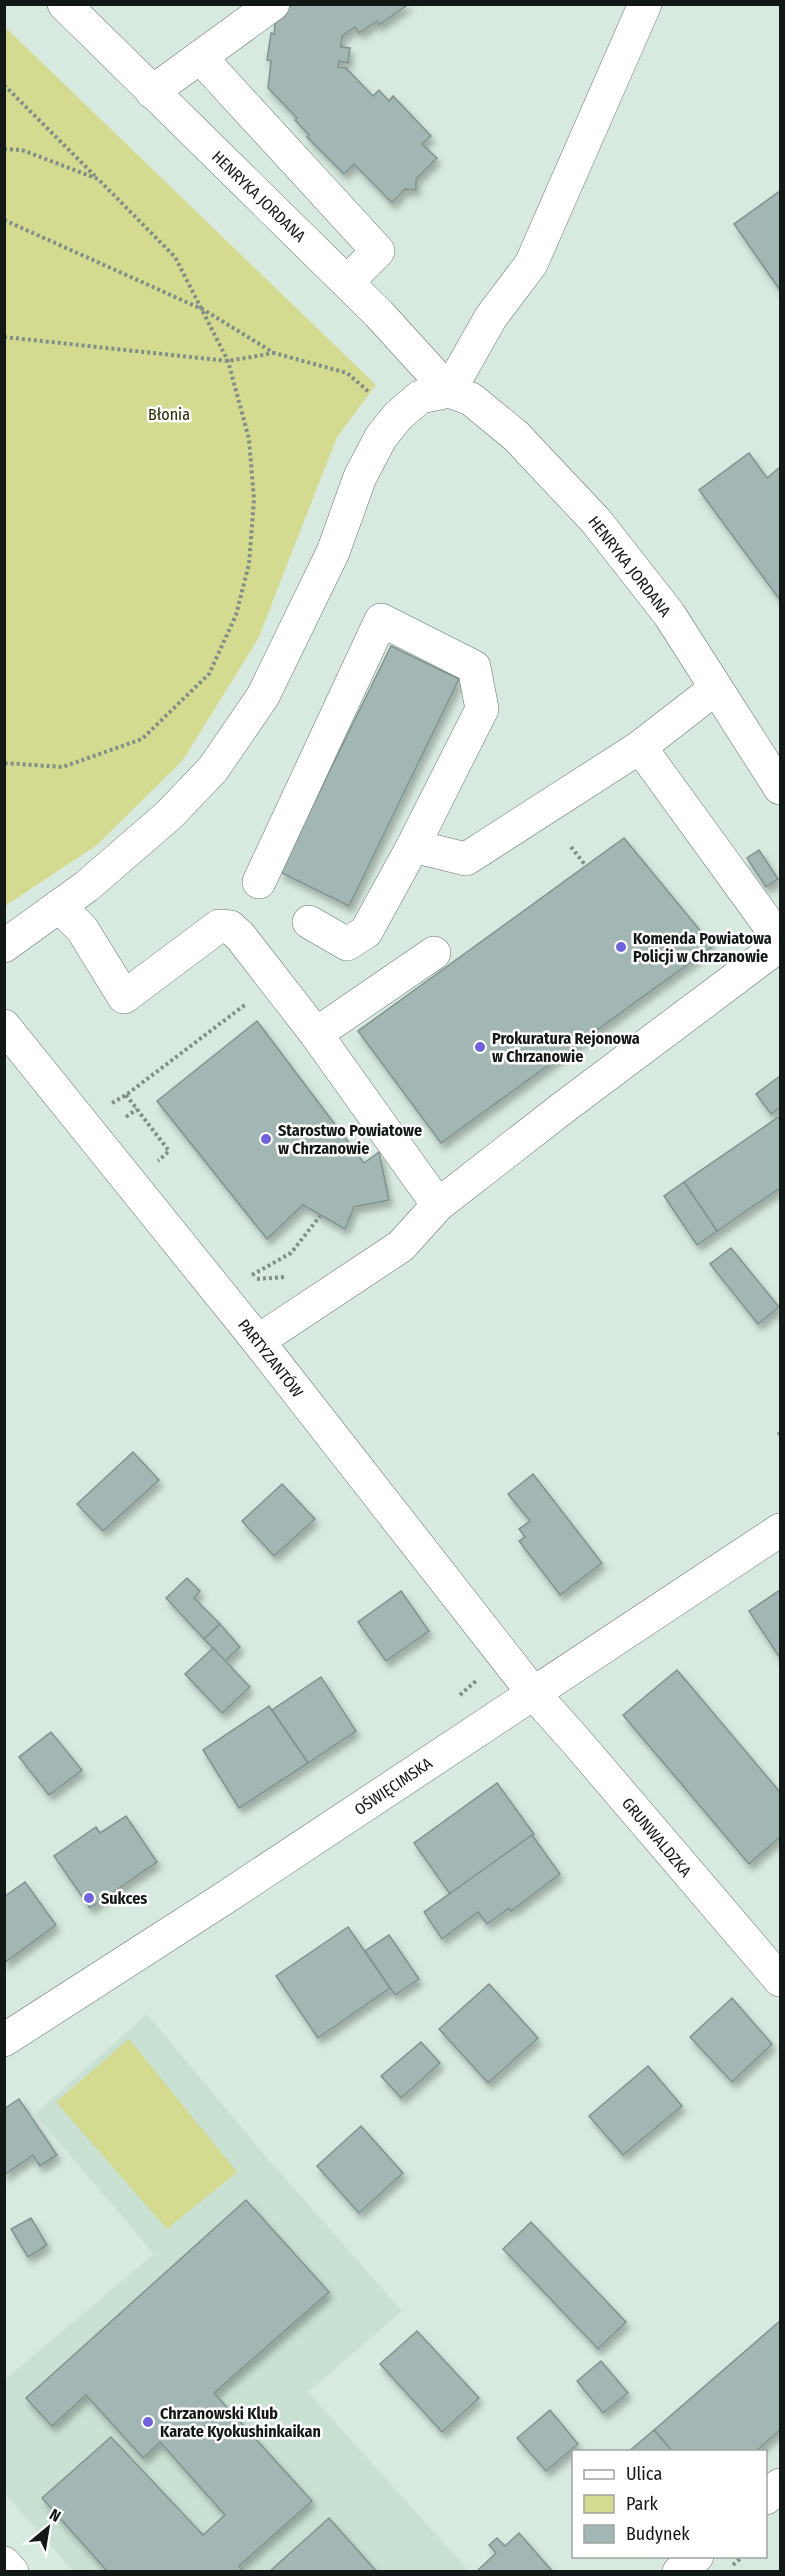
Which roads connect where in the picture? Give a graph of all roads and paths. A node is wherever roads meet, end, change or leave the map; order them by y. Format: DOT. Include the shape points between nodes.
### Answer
graph roads {
  1 [pos="64,4"];
  2 [pos="273,4"];
  3 [pos="645,4"];
  4 [pos="200,57"];
  5 [pos="4,85"];
  6 [pos="152,92"];
  7 [pos="4,149"];
  8 [pos="98,179"];
  9 [pos="4,220"];
  10 [pos="347,282"];
  11 [pos="204,310"];
  12 [pos="4,337"];
  13 [pos="274,353"];
  14 [pos="228,361"];
  15 [pos="449,391"];
  16 [pos="372,394"];
  17 [pos="716,688"];
  18 [pos="640,747"];
  19 [pos="4,763"];
  20 [pos="778,778"];
  21 [pos="412,846"];
  22 [pos="571,847"];
  23 [pos="586,866"];
  24 [pos="259,882"];
  25 [pos="59,906"];
  26 [pos="309,922"];
  27 [pos="780,943"];
  28 [pos="4,946"];
  29 [pos="434,953"];
  30 [pos="275,982"];
  31 [pos="4,1026"];
  32 [pos="316,1034"];
  33 [pos="151,1166"];
  34 [pos="438,1205"];
  35 [pos="320,1216"];
  36 [pos="244,1280"];
  37 [pos="258,1341"];
  38 [pos="780,1530"];
  39 [pos="534,1694"];
  40 [pos="780,1980"];
  41 [pos="4,2040"];
  42 [pos="780,2486"];
  43 [pos="767,2496"];
  44 [pos="695,2558"];
  45 [pos="4,2563"];
  46 [pos="12,2571"];
  47 [pos="679,2571"];
  1 -- 6 [label="street, HENRYKA JORDANA"];
  2 -- 4 [label="street"];
  3 -- 15 [label="street" via="531,264 491,317"];
  4 -- 6 [label="street"];
  4 -- 10 [label="street" via="378,251"];
  5 -- 8 [label="path"];
  6 -- 10 [label="street, HENRYKA JORDANA"];
  7 -- 8 [label="path" via="22,150"];
  8 -- 11 [label="path" via="175,257"];
  9 -- 11 [label="path"];
  10 -- 15 [label="street, HENRYKA JORDANA"];
  11 -- 13 [label="path"];
  11 -- 14 [label="path"];
  12 -- 14 [label="path"];
  13 -- 14 [label="path"];
  13 -- 16 [label="path" via="347,373"];
  14 -- 19 [label="path" via="249,439 254,500 249,564 236,615 209,674 142,739 63,767"];
  15 -- 17 [label="street, HENRYKA JORDANA" via="471,399 516,436 596,521 669,614"];
  15 -- 25 [label="street" via="420,397 381,437 360,477 329,562 264,696 213,769 169,815"];
  17 -- 18 [label="street"];
  17 -- 20 [label="street, HENRYKA JORDANA"];
  18 -- 21 [label="street" via="466,859"];
  18 -- 27 [label="street"];
  21 -- 24 [label="street" via="482,709 474,667 381,620"];
  21 -- 26 [label="street" via="366,932 347,944"];
  22 -- 23 [label="path"];
  25 -- 28 [label="street"];
  25 -- 30 [label="street" via="82,929 124,997 219,926 230,927 240,936"];
  27 -- 34 [label="street"];
  29 -- 32 [label="street"];
  30 -- 32 [label="street"];
  30 -- 33 [label="path" via="126,1095 170,1151"];
  31 -- 37 [label="street, PARTYZANTÓW"];
  32 -- 34 [label="street"];
  34 -- 37 [label="street" via="401,1246"];
  35 -- 36 [label="path" via="291,1252"];
  37 -- 39 [label="street, PARTYZANTÓW"];
  38 -- 39 [label="street, OŚWIĘCIMSKA"];
  39 -- 40 [label="street, GRUNWALDZKA"];
  39 -- 41 [label="street, OŚWIĘCIMSKA"];
  42 -- 43 [label="street"];
  44 -- 47 [label="street"];
  45 -- 46 [label="street"];
}
